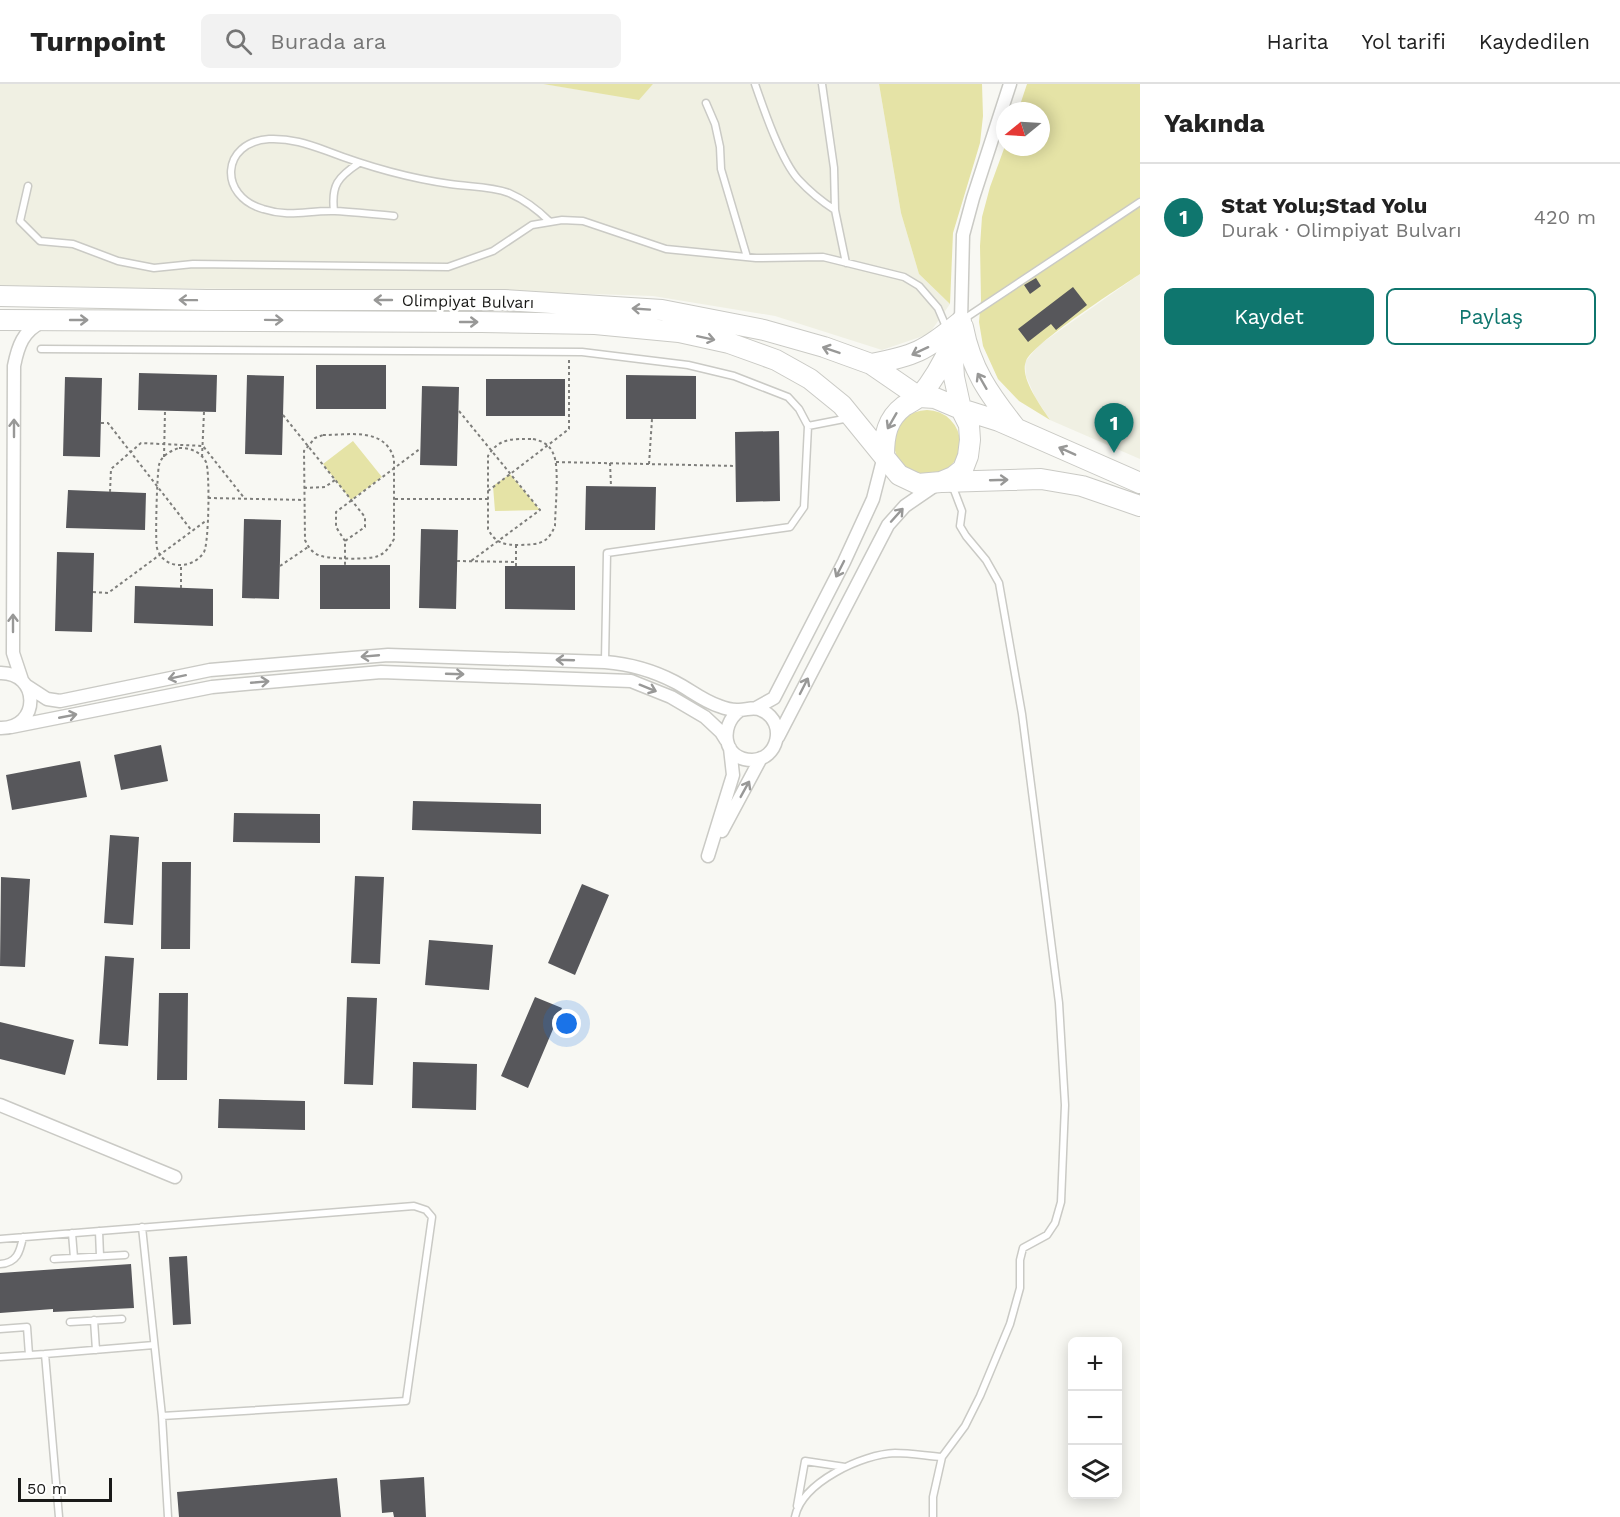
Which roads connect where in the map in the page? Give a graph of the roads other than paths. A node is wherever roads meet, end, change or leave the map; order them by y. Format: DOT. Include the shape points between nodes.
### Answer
graph roads {
  1 [pos="756,84"];
  2 [pos="822,84"];
  3 [pos="1010,84"];
  4 [pos="706,103"];
  5 [pos="359,163"];
  6 [pos="28,186"];
  7 [pos="1140,202"];
  8 [pos="835,210"];
  9 [pos="334,211"];
  10 [pos="394,216"];
  11 [pos="549,221"];
  12 [pos="747,257"];
  13 [pos="846,263"];
  14 [pos="0,296"];
  15 [pos="0,320"];
  16 [pos="48,320"];
  17 [pos="955,327"];
  18 [pos="41,349"];
  19 [pos="871,364"];
  20 [pos="919,397"];
  21 [pos="961,409"];
  22 [pos="853,417"];
  23 [pos="808,426"];
  24 [pos="1016,428"];
  25 [pos="884,456"];
  26 [pos="940,482"];
  27 [pos="1140,483"];
  28 [pos="1139,506"];
  29 [pos="605,662"];
  30 [pos="0,673"];
  31 [pos="24,683"];
  32 [pos="756,708"];
  33 [pos="739,711"];
  34 [pos="5,728"];
  35 [pos="777,738"];
  36 [pos="728,744"];
  37 [pos="761,758"];
  38 [pos="0,1105"];
  39 [pos="176,1177"];
  40 [pos="142,1227"];
  41 [pos="99,1231"];
  42 [pos="72,1233"];
  43 [pos="23,1237"];
  44 [pos="0,1239"];
  45 [pos="124,1255"];
  46 [pos="100,1256"];
  47 [pos="74,1258"];
  48 [pos="54,1259"];
  49 [pos="0,1264"];
  50 [pos="122,1318"];
  51 [pos="94,1320"];
  52 [pos="70,1322"];
  53 [pos="0,1329"];
  54 [pos="154,1345"];
  55 [pos="96,1350"];
  56 [pos="45,1354"];
  57 [pos="29,1355"];
  58 [pos="0,1357"];
  59 [pos="162,1416"];
  60 [pos="942,1457"];
  61 [pos="846,1467"];
  62 [pos="796,1515"];
  63 [pos="59,1517"];
  64 [pos="168,1517"];
  65 [pos="933,1517"];
  1 -- 8 [label="lane" via="797,178"];
  2 -- 8 [label="lane" via="834,168"];
  3 -- 17 [label="street" via="963,235"];
  4 -- 12 [label="lane" via="715,124 722,169"];
  5 -- 9 [label="lane" via="337,182 332,197"];
  5 -- 9 [label="lane" via="301,141 269,139 250,144 232,160 234,188 242,198 260,208 286,215"];
  5 -- 11 [label="lane" via="449,184 506,192 534,206"];
  6 -- 11 [label="lane" via="20,221 40,242 73,243 118,261 154,268 193,264 448,267 493,251 532,225"];
  7 -- 17 [label="lane"];
  8 -- 13 [label="lane"];
  9 -- 10 [label="lane"];
  11 -- 12 [label="lane" via="583,221 666,249"];
  12 -- 13 [label="lane" via="823,257"];
  13 -- 17 [label="lane" via="904,277 919,286"];
  19 -- 14 [label="main road, Olimpiyat Bulvarı, one-way" via="764,330 662,310 504,300"];
  15 -- 16 [label="main road, Olimpiyat Bulvarı"];
  16 -- 22 [label="main road, Olimpiyat Bulvarı, one-way" via="492,322 595,324 679,332 729,343 776,360 810,379"];
  31 -- 16 [label="street, one-way" via="13,653 14,366 18,344 32,327"];
  17 -- 19 [label="main road, one-way" via="932,346 907,357"];
  17 -- 20 [label="main road" via="946,358"];
  17 -- 21 [label="main road" via="954,377"];
  24 -- 17 [label="main road, one-way" via="993,399"];
  18 -- 23 [label="lane" via="569,352 688,365 734,376 788,397"];
  19 -- 20 [label="main road, Olimpiyat Bulvarı"];
  20 -- 21 [label="main road" via="935,398"];
  20 -- 25 [label="main road, one-way" via="896,413 888,425"];
  21 -- 24 [label="main road"];
  21 -- 26 [label="main road" via="969,425 968,456 963,469"];
  22 -- 23 [label="lane"];
  22 -- 25 [label="main road, Olimpiyat Bulvarı"];
  23 -- 29 [label="lane" via="804,507 790,527 607,553"];
  27 -- 24 [label="main road, one-way"];
  25 -- 26 [label="main road" via="908,481"];
  25 -- 32 [label="street, one-way" via="873,499 844,562 774,698"];
  26 -- 28 [label="main road, one-way" via="1041,479 1083,486"];
  35 -- 26 [label="street, one-way" via="888,525 905,506"];
  26 -- 60 [label="lane" via="954,490 962,511 960,526 999,582 1022,714 1051,937 1065,1105 1061,1202 1055,1222 1047,1235 1023,1248 1020,1288 1010,1324 965,1426"];
  29 -- 31 [label="street, one-way" via="388,655 210,670 60,701 47,699"];
  29 -- 33 [label="street" via="634,665 719,706"];
  30 -- 31 [label="street" via="14,675"];
  31 -- 34 [label="street" via="30,694 29,711 18,724"];
  32 -- 33 [label="street"];
  32 -- 35 [label="street" via="775,722"];
  33 -- 36 [label="street" via="728,723"];
  34 -- 36 [label="street, one-way" via="212,687 381,672 631,681 671,697 705,717"];
  35 -- 37 [label="street" via="775,746"];
  36 -- 37 [label="street" via="744,759"];
  36 -- 37 [label="street, one-way" via="733,775 708,856"];
  38 -- 39 [label="street"];
  40 -- 41 [label="lane"];
  40 -- 54 [label="lane"];
  40 -- 59 [label="lane" via="414,1206 432,1217 406,1401"];
  41 -- 42 [label="lane"];
  41 -- 46 [label="lane"];
  42 -- 43 [label="lane"];
  42 -- 47 [label="lane"];
  43 -- 44 [label="lane"];
  43 -- 49 [label="lane" via="16,1258"];
  45 -- 46 [label="lane"];
  46 -- 47 [label="lane"];
  47 -- 48 [label="lane"];
  50 -- 51 [label="lane"];
  51 -- 52 [label="lane"];
  51 -- 55 [label="lane"];
  53 -- 57 [label="lane" via="27,1327"];
  54 -- 55 [label="lane"];
  54 -- 59 [label="lane"];
  55 -- 56 [label="lane"];
  56 -- 57 [label="lane"];
  56 -- 63 [label="lane"];
  57 -- 58 [label="lane"];
  59 -- 64 [label="lane"];
  60 -- 61 [label="lane" via="895,1453"];
  60 -- 65 [label="lane"];
  61 -- 62 [label="lane" via="807,1494"];
  61 -- 62 [label="lane" via="805,1461"];
}
